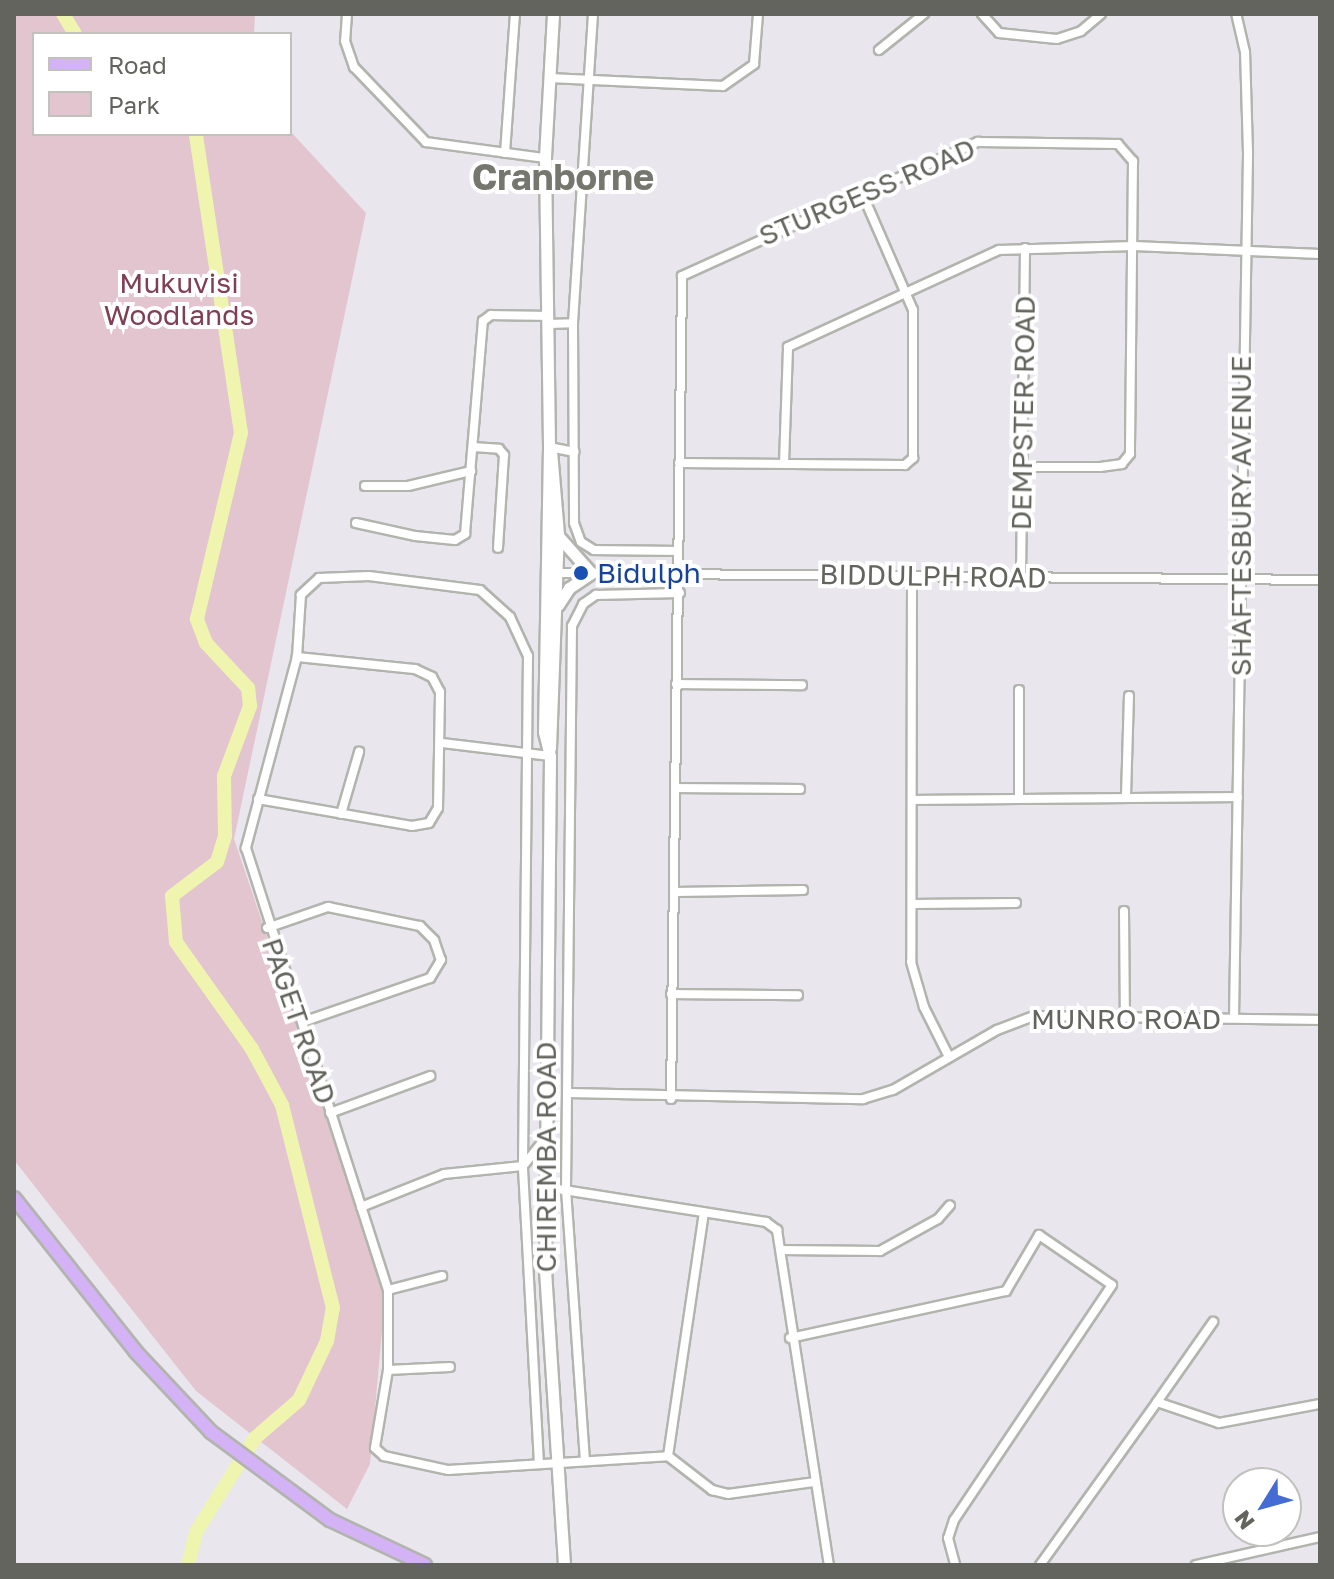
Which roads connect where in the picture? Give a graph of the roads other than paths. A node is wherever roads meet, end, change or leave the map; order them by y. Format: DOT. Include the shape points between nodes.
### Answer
graph roads {
  1 [pos="347,14"];
  2 [pos="515,14"];
  3 [pos="553,14"];
  4 [pos="593,14"];
  5 [pos="758,14"];
  6 [pos="924,14"];
  7 [pos="982,14"];
  8 [pos="1101,14"];
  9 [pos="1236,14"];
  10 [pos="879,50"];
  11 [pos="549,78"];
  12 [pos="588,79"];
  13 [pos="505,153"];
  14 [pos="545,158"];
  15 [pos="862,193"];
  16 [pos="1134,246"];
  17 [pos="1025,248"];
  18 [pos="1244,251"];
  19 [pos="1320,254"];
  20 [pos="906,291"];
  21 [pos="548,320"];
  22 [pos="573,323"];
  23 [pos="473,447"];
  24 [pos="549,447"];
  25 [pos="575,452"];
  26 [pos="679,463"];
  27 [pos="784,463"];
  28 [pos="1022,467"];
  29 [pos="471,471"];
  30 [pos="365,486"];
  31 [pos="356,523"];
  32 [pos="558,534"];
  33 [pos="498,548"];
  34 [pos="678,551"];
  35 [pos="680,571"];
  36 [pos="591,573"];
  37 [pos="551,574"];
  38 [pos="912,577"];
  39 [pos="1021,578"];
  40 [pos="1242,579"];
  41 [pos="1320,580"];
  42 [pos="680,593"];
  43 [pos="558,607"];
  44 [pos="528,656"];
  45 [pos="297,657"];
  46 [pos="676,684"];
  47 [pos="802,685"];
  48 [pos="1019,690"];
  49 [pos="1129,696"];
  50 [pos="442,743"];
  51 [pos="571,748"];
  52 [pos="527,749"];
  53 [pos="359,752"];
  54 [pos="550,752"];
  55 [pos="676,788"];
  56 [pos="800,789"];
  57 [pos="1126,796"];
  58 [pos="1019,797"];
  59 [pos="1238,797"];
  60 [pos="258,799"];
  61 [pos="912,800"];
  62 [pos="341,814"];
  63 [pos="803,890"];
  64 [pos="675,892"];
  65 [pos="1016,903"];
  66 [pos="912,904"];
  67 [pos="1124,911"];
  68 [pos="527,924"];
  69 [pos="267,928"];
  70 [pos="547,930"];
  71 [pos="568,936"];
  72 [pos="671,994"];
  73 [pos="798,995"];
  74 [pos="1125,1018"];
  75 [pos="1234,1018"];
  76 [pos="1320,1020"];
  77 [pos="302,1022"];
  78 [pos="949,1057"];
  79 [pos="430,1076"];
  80 [pos="569,1093"];
  81 [pos="671,1099"];
  82 [pos="330,1113"];
  83 [pos="544,1140"];
  84 [pos="523,1166"];
  85 [pos="545,1187"];
  86 [pos="566,1189"];
  87 [pos="14,1198"];
  88 [pos="950,1205"];
  89 [pos="361,1207"];
  90 [pos="704,1213"];
  91 [pos="781,1250"];
  92 [pos="442,1276"];
  93 [pos="388,1290"];
  94 [pos="1213,1322"];
  95 [pos="790,1338"];
  96 [pos="450,1367"];
  97 [pos="388,1370"];
  98 [pos="1157,1402"];
  99 [pos="1320,1404"];
  100 [pos="668,1456"];
  101 [pos="585,1461"];
  102 [pos="559,1463"];
  103 [pos="539,1464"];
  104 [pos="815,1482"];
  105 [pos="1320,1537"];
  106 [pos="425,1565"];
  107 [pos="564,1565"];
  108 [pos="829,1565"];
  109 [pos="955,1565"];
  110 [pos="1040,1565"];
  111 [pos="1196,1565"];
  1 -- 13 [label="street" via="345,41 354,67 412,132 438,147"];
  2 -- 13 [label="street"];
  3 -- 11 [label="main road, CHIREMBA ROAD"];
  4 -- 12 [label="street"];
  5 -- 12 [label="street" via="754,64 737,81 708,87"];
  6 -- 10 [label="street"];
  7 -- 8 [label="street" via="999,33 1057,39 1081,31"];
  9 -- 18 [label="street, SHAFTESBURY AVENUE" via="1245,52"];
  11 -- 12 [label="street"];
  11 -- 14 [label="main road, CHIREMBA ROAD"];
  12 -- 22 [label="street"];
  13 -- 14 [label="street"];
  14 -- 21 [label="main road, CHIREMBA ROAD"];
  15 -- 16 [label="street, STURGESS ROAD" via="978,142 1118,144 1133,161"];
  15 -- 20 [label="street"];
  15 -- 26 [label="street, STURGESS ROAD" via="682,276"];
  16 -- 17 [label="street"];
  16 -- 18 [label="street"];
  16 -- 28 [label="street, STURGESS ROAD" via="1130,454 1122,464 1100,467"];
  17 -- 20 [label="street" via="999,250"];
  17 -- 28 [label="street, DEMPSTER ROAD"];
  18 -- 19 [label="street"];
  18 -- 40 [label="street, SHAFTESBURY AVENUE"];
  20 -- 27 [label="street" via="788,347"];
  20 -- 27 [label="street" via="917,335 913,458 905,465"];
  21 -- 22 [label="street"];
  21 -- 23 [label="street" via="491,315 483,321"];
  21 -- 24 [label="main road, CHIREMBA ROAD"];
  22 -- 25 [label="street"];
  23 -- 29 [label="street"];
  23 -- 33 [label="street" via="499,449 504,455"];
  24 -- 25 [label="street"];
  24 -- 32 [label="main road, CHIREMBA ROAD"];
  24 -- 37 [label="main road, CHIREMBA ROAD"];
  25 -- 34 [label="street" via="574,523 581,542 594,550"];
  26 -- 27 [label="street"];
  26 -- 34 [label="street, STURGESS ROAD"];
  28 -- 39 [label="street, DEMPSTER ROAD"];
  29 -- 30 [label="street" via="408,486"];
  29 -- 31 [label="street" via="467,529 461,538"];
  32 -- 36 [label="main road"];
  32 -- 37 [label="main road, CHIREMBA ROAD"];
  34 -- 35 [label="street, STURGESS ROAD"];
  35 -- 36 [label="street, BIDDULPH ROAD"];
  35 -- 38 [label="street, BIDDULPH ROAD"];
  35 -- 42 [label="street, STURGESS ROAD"];
  36 -- 37 [label="street, BIDDULPH ROAD"];
  36 -- 43 [label="main road" via="569,588"];
  37 -- 43 [label="main road, CHIREMBA ROAD"];
  37 -- 54 [label="main road, CHIREMBA ROAD" via="544,732"];
  38 -- 39 [label="street, BIDDULPH ROAD"];
  38 -- 61 [label="street"];
  39 -- 40 [label="street, BIDDULPH ROAD"];
  40 -- 41 [label="street, BIDDULPH ROAD"];
  40 -- 59 [label="street, SHAFTESBURY AVENUE"];
  42 -- 46 [label="street, STURGESS ROAD"];
  42 -- 51 [label="street" via="596,595 583,604 572,626"];
  43 -- 54 [label="main road, CHIREMBA ROAD"];
  44 -- 45 [label="street, PAGET ROAD" via="510,617 480,590 369,576 310,583 301,595"];
  44 -- 52 [label="street, CHIREMBA ROAD"];
  45 -- 50 [label="street" via="424,673 440,692"];
  45 -- 60 [label="street, PAGET ROAD"];
  46 -- 47 [label="street"];
  46 -- 55 [label="street, STURGESS ROAD"];
  48 -- 58 [label="street"];
  49 -- 57 [label="street"];
  50 -- 52 [label="street"];
  50 -- 62 [label="street" via="438,808 429,823 412,826"];
  51 -- 54 [label="street"];
  51 -- 71 [label="street"];
  52 -- 54 [label="street"];
  52 -- 68 [label="street, CHIREMBA ROAD"];
  53 -- 62 [label="street"];
  54 -- 70 [label="main road, CHIREMBA ROAD"];
  55 -- 56 [label="street"];
  55 -- 64 [label="street, STURGESS ROAD"];
  57 -- 58 [label="street"];
  57 -- 59 [label="street"];
  58 -- 61 [label="street"];
  59 -- 75 [label="street, SHAFTESBURY AVENUE"];
  60 -- 62 [label="street"];
  60 -- 69 [label="street, PAGET ROAD" via="246,848"];
  61 -- 66 [label="street"];
  63 -- 64 [label="street"];
  64 -- 72 [label="street, STURGESS ROAD"];
  65 -- 66 [label="street"];
  66 -- 78 [label="street" via="917,990"];
  67 -- 74 [label="street"];
  68 -- 70 [label="street"];
  68 -- 84 [label="street, CHIREMBA ROAD"];
  69 -- 77 [label="street, PAGET ROAD"];
  69 -- 77 [label="street" via="328,907 420,926 434,940 441,960 430,978"];
  70 -- 71 [label="street"];
  70 -- 83 [label="main road, CHIREMBA ROAD"];
  71 -- 80 [label="street"];
  72 -- 73 [label="street"];
  72 -- 81 [label="street, STURGESS ROAD"];
  74 -- 75 [label="street, MUNRO ROAD"];
  74 -- 78 [label="street, MUNRO ROAD" via="1025,1018"];
  75 -- 76 [label="street, MUNRO ROAD"];
  77 -- 82 [label="street, PAGET ROAD"];
  78 -- 81 [label="street, MUNRO ROAD" via="874,1098"];
  79 -- 82 [label="street"];
  80 -- 81 [label="street, MUNRO ROAD"];
  80 -- 86 [label="street"];
  82 -- 89 [label="street, PAGET ROAD"];
  83 -- 84 [label="street"];
  83 -- 85 [label="main road, CHIREMBA ROAD"];
  84 -- 89 [label="street" via="444,1174"];
  84 -- 103 [label="street, CHIREMBA ROAD"];
  85 -- 86 [label="street"];
  85 -- 102 [label="main road, CHIREMBA ROAD"];
  86 -- 90 [label="street"];
  86 -- 101 [label="street"];
  87 -- 106 [label="main road" via="136,1352 229,1447 330,1520"];
  88 -- 91 [label="street" via="938,1219 880,1251"];
  89 -- 93 [label="street, PAGET ROAD"];
  90 -- 91 [label="street" via="771,1224"];
  90 -- 100 [label="street"];
  91 -- 95 [label="street"];
  92 -- 93 [label="street"];
  93 -- 97 [label="street, PAGET ROAD"];
  94 -- 98 [label="street"];
  95 -- 104 [label="street"];
  95 -- 109 [label="street" via="1006,1291 1039,1235 1112,1285 954,1520 948,1538"];
  96 -- 97 [label="street"];
  97 -- 103 [label="street, PAGET ROAD" via="373,1435 384,1456 429,1469"];
  98 -- 99 [label="street" via="1219,1423"];
  98 -- 110 [label="street"];
  100 -- 101 [label="street"];
  100 -- 104 [label="street" via="719,1493"];
  101 -- 102 [label="street"];
  102 -- 103 [label="street"];
  102 -- 107 [label="main road, CHIREMBA ROAD"];
  104 -- 108 [label="street"];
  105 -- 111 [label="street"];
}
